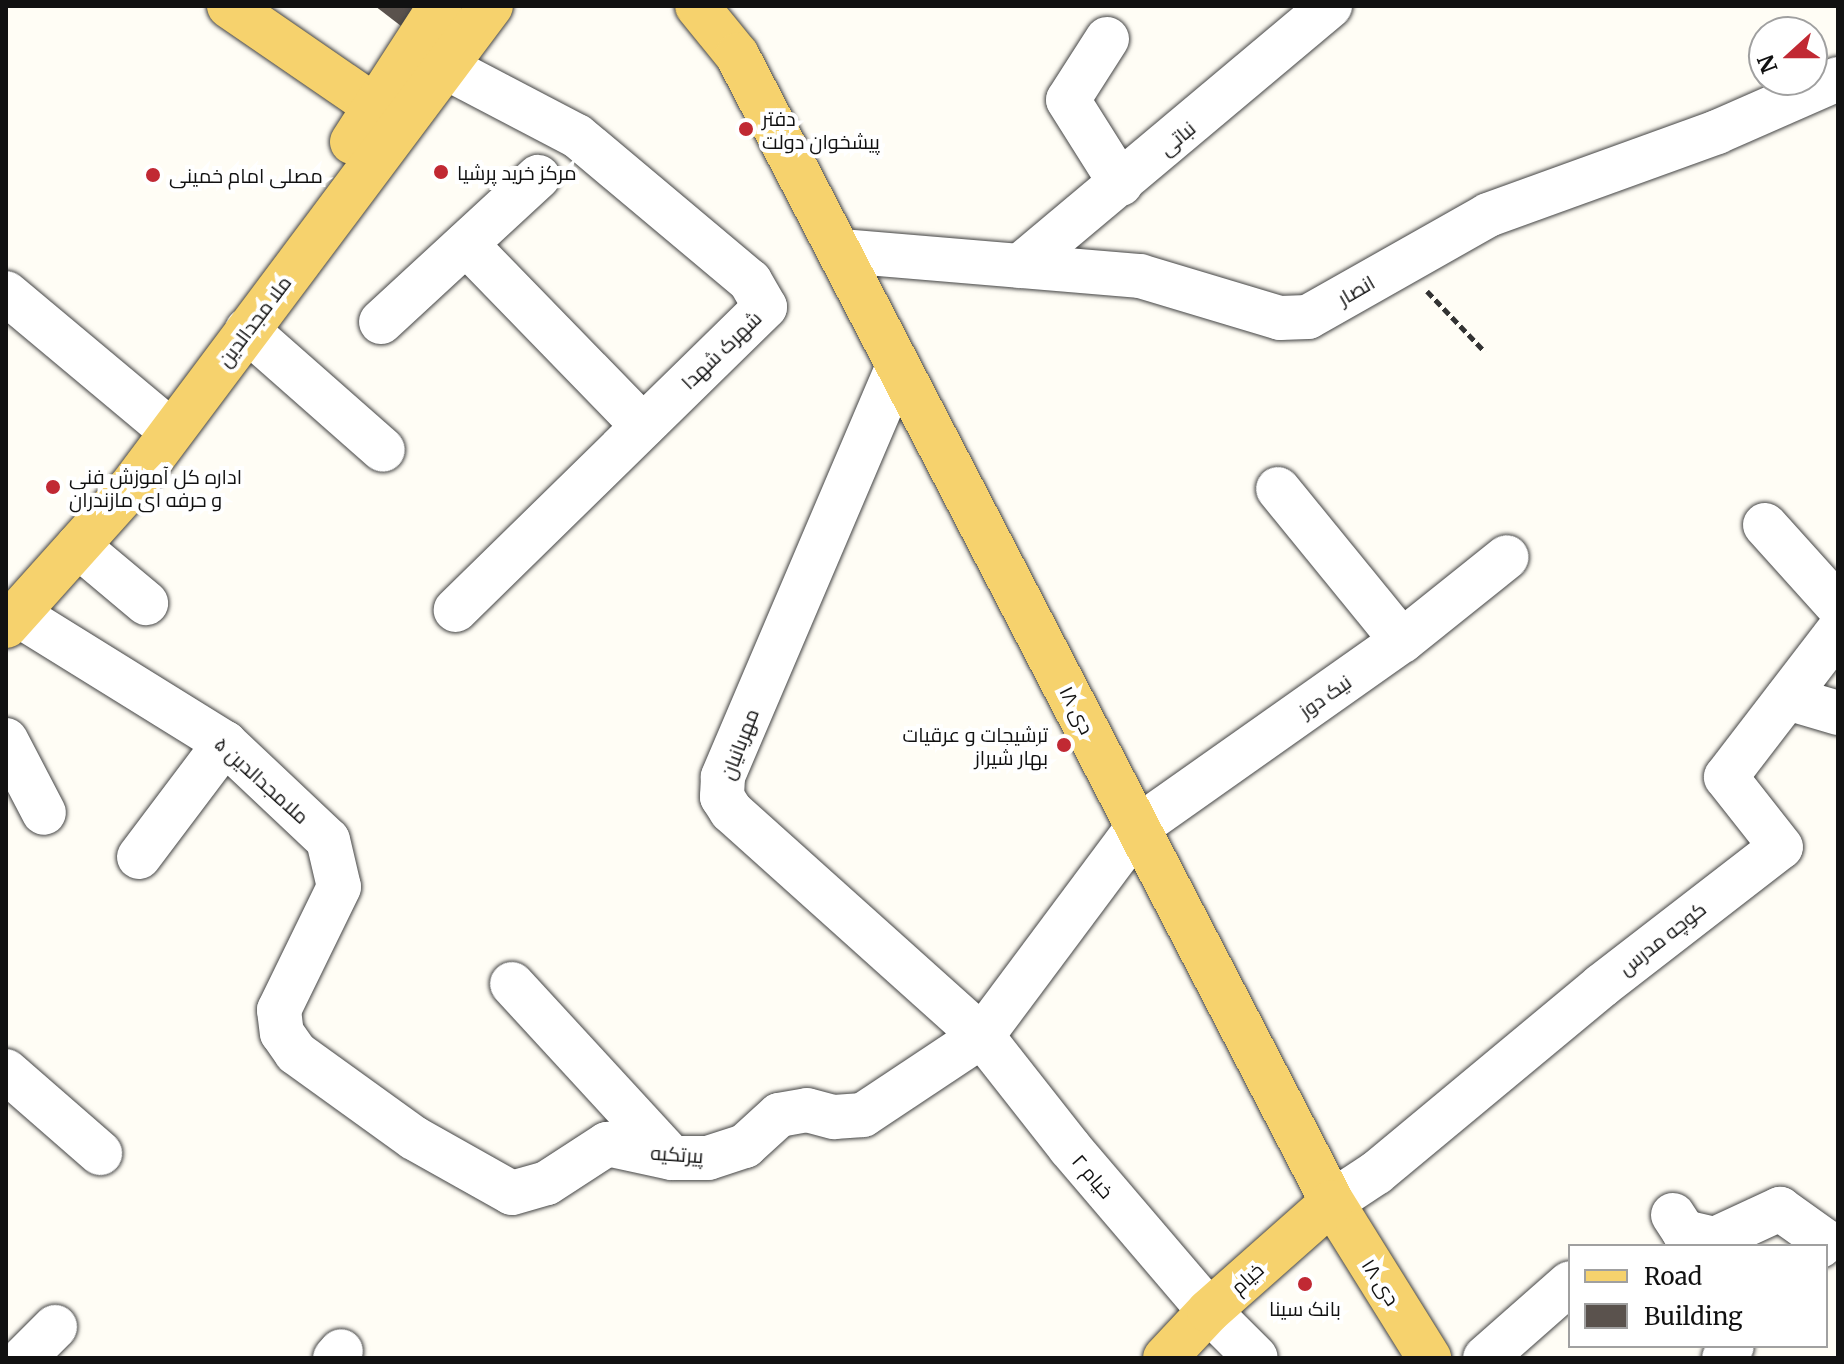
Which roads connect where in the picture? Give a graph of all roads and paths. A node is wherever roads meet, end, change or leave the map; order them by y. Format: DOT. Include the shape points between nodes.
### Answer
graph roads {
  1 [pos="229,6"];
  2 [pos="440,6"];
  3 [pos="491,6"];
  4 [pos="697,6"];
  5 [pos="725,6"];
  6 [pos="1330,6"];
  7 [pos="1107,39"];
  8 [pos="737,55"];
  9 [pos="443,66"];
  10 [pos="1838,79"];
  11 [pos="376,107"];
  12 [pos="538,177"];
  13 [pos="1121,184"];
  14 [pos="466,244"];
  15 [pos="842,251"];
  16 [pos="1402,264"];
  17 [pos="1020,266"];
  18 [pos="6,293"];
  19 [pos="381,322"];
  20 [pos="247,330"];
  21 [pos="1485,352"];
  22 [pos="898,366"];
  23 [pos="159,421"];
  24 [pos="643,426"];
  25 [pos="383,450"];
  26 [pos="1278,489"];
  27 [pos="1765,525"];
  28 [pos="78,546"];
  29 [pos="1507,557"];
  30 [pos="146,603"];
  31 [pos="1838,606"];
  32 [pos="456,610"];
  33 [pos="10,611"];
  34 [pos="1838,631"];
  35 [pos="1402,641"];
  36 [pos="1787,698"];
  37 [pos="1838,713"];
  38 [pos="6,740"];
  39 [pos="225,743"];
  40 [pos="44,813"];
  41 [pos="1138,827"];
  42 [pos="139,857"];
  43 [pos="512,984"];
  44 [pos="282,1033"];
  45 [pos="982,1036"];
  46 [pos="7,1074"];
  47 [pos="100,1153"];
  48 [pos="672,1158"];
  49 [pos="1332,1202"];
  50 [pos="1673,1215"];
  51 [pos="1822,1244"];
  52 [pos="1568,1285"];
  53 [pos="1209,1311"];
  54 [pos="55,1327"];
  55 [pos="24,1358"];
  56 [pos="1165,1358"];
  57 [pos="1256,1358"];
  58 [pos="1429,1358"];
  59 [pos="1485,1358"];
  1 -- 11 [label="main road"];
  2 -- 11 [label="main road, ملا مجدالدین"];
  3 -- 9 [label="main road, ملا مجدالدین"];
  4 -- 8 [label="main road, ۱۸ دی"];
  5 -- 8 [label="main road, ۱۸ دی"];
  6 -- 13 [label="street, نباتی"];
  7 -- 13 [label="street" via="1068,100"];
  8 -- 15 [label="main road, ۱۸ دی"];
  9 -- 20 [label="main road, ملا مجدالدین"];
  9 -- 24 [label="street, شهرک شهدا" via="577,136 750,281 765,307"];
  10 -- 16 [label="street, انصار" via="1717,132 1488,215"];
  11 -- 23 [label="main road, ملا مجدالدین"];
  12 -- 14 [label="street"];
  13 -- 17 [label="street, نباتی"];
  14 -- 19 [label="street"];
  14 -- 24 [label="street"];
  15 -- 17 [label="street, انصار"];
  15 -- 22 [label="main road, ۱۸ دی"];
  16 -- 17 [label="street, انصار" via="1308,317 1280,318 1140,276"];
  16 -- 21 [label="path"];
  18 -- 23 [label="street"];
  20 -- 25 [label="street"];
  20 -- 28 [label="main road, ملا مجدالدین" via="130,488"];
  22 -- 41 [label="main road, ۱۸ دی"];
  22 -- 45 [label="street, مهربانیان" via="723,777 722,797 731,811"];
  23 -- 33 [label="main road, ملا مجدالدین"];
  24 -- 32 [label="street, شهرک شهدا"];
  26 -- 35 [label="street"];
  27 -- 31 [label="street"];
  28 -- 30 [label="street"];
  28 -- 33 [label="main road, ملا مجدالدین"];
  29 -- 35 [label="street, نیک دوز"];
  33 -- 39 [label="street, ملامجدالدین ۵"];
  34 -- 36 [label="street, کوچه مدرس"];
  35 -- 41 [label="street, نیک دوز"];
  36 -- 37 [label="street"];
  36 -- 49 [label="street, کوچه مدرس" via="1726,777 1781,847 1601,986 1376,1173"];
  38 -- 40 [label="street"];
  39 -- 42 [label="street"];
  39 -- 44 [label="street, ملامجدالدین ۵" via="328,840 337,860 339,887 279,1010"];
  41 -- 45 [label="street, پیرتکیه"];
  41 -- 49 [label="main road, ۱۸ دی"];
  43 -- 48 [label="street"];
  44 -- 48 [label="street, پیرتکیه" via="296,1053 414,1138 512,1193 547,1183 607,1144"];
  45 -- 48 [label="street, پیرتکیه" via="863,1115 834,1117 807,1110 779,1115 730,1153"];
  45 -- 53 [label="street, خیام ۲"];
  46 -- 47 [label="street"];
  49 -- 53 [label="main road, خیام"];
  49 -- 58 [label="main road, ۱۸ دی"];
  50 -- 51 [label="street" via="1684,1232 1715,1239 1780,1209 1825,1241"];
  52 -- 59 [label="street"];
  53 -- 56 [label="main road, خیام"];
  53 -- 57 [label="street, خیام ۲"];
  54 -- 55 [label="street"];
}
